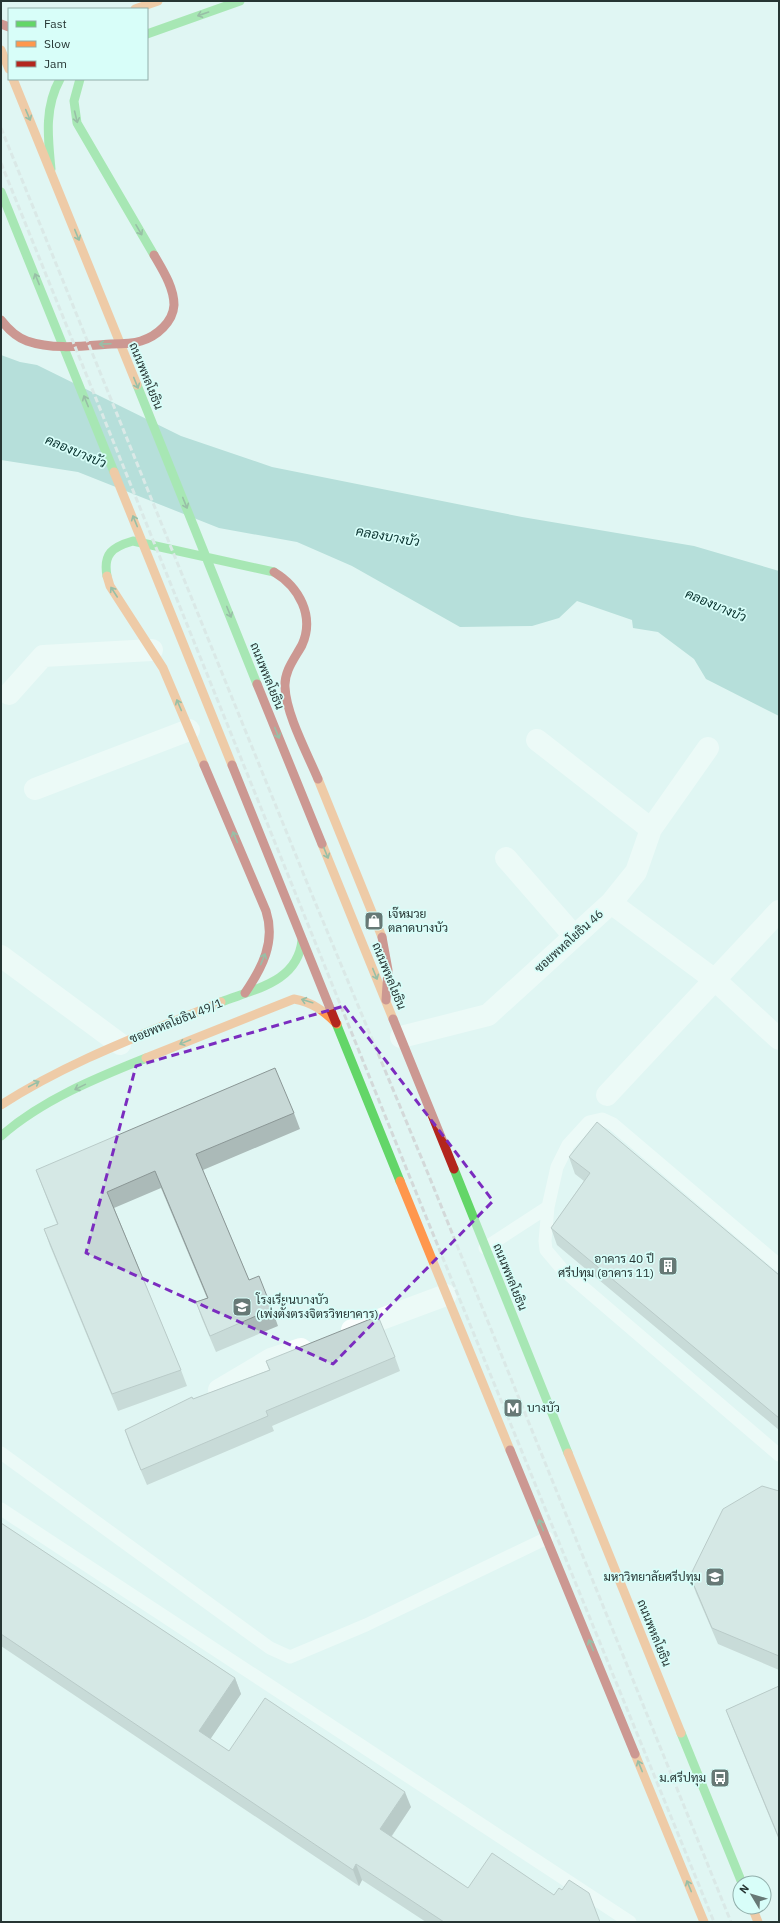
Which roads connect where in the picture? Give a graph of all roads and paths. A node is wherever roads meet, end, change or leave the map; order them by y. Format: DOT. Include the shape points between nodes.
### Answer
graph roads {
  1 [pos="240,1"];
  2 [pos="152,5"];
  3 [pos="139,8"];
  4 [pos="148,23"];
  5 [pos="159,29"];
  6 [pos="148,34"];
  7 [pos="1,50"];
  8 [pos="8,67"];
  9 [pos="13,80"];
  10 [pos="59,80"];
  11 [pos="78,82"];
  12 [pos="51,169"];
  13 [pos="1,192"];
  14 [pos="1,320"];
  15 [pos="152,650"];
  16 [pos="9,694"];
  17 [pos="189,730"];
  18 [pos="537,740"];
  19 [pos="708,748"];
  20 [pos="35,789"];
  21 [pos="650,829"];
  22 [pos="506,858"];
  23 [pos="611,904"];
  24 [pos="779,911"];
  25 [pos="574,936"];
  26 [pos="302,940"];
  27 [pos="1,956"];
  28 [pos="715,980"];
  29 [pos="245,993"];
  30 [pos="386,1000"];
  31 [pos="337,1024"];
  32 [pos="401,1038"];
  33 [pos="779,1039"];
  34 [pos="120,1044"];
  35 [pos="90,1070"];
  36 [pos="607,1095"];
  37 [pos="1,1105"];
  38 [pos="1,1136"];
  39 [pos="548,1207"];
  40 [pos="485,1248"];
  41 [pos="779,1265"];
  42 [pos="446,1295"];
  43 [pos="218,1390"];
  44 [pos="1,1453"];
  45 [pos="779,1455"];
  46 [pos="1,1509"];
  47 [pos="547,1538"];
  48 [pos="739,1875"];
  49 [pos="630,1922"];
  50 [pos="704,1922"];
  1 -- 5 [label="main road, one-way"];
  2 -- 3 [label="main road"];
  4 -- 5 [label="main road"];
  5 -- 6 [label="main road"];
  7 -- 8 [label="main road"];
  9 -- 12 [label="main road, ถนนพหลโยธิน, one-way"];
  10 -- 12 [label="main road" via="49,101"];
  11 -- 14 [label="main road, one-way" via="73,106 77,123 164,272 172,292 174,307 156,335 142,342 59,346 43,344 27,341 11,332"];
  12 -- 30 [label="main road, ถนนพหลโยธิน, one-way"];
  26 -- 13 [label="main road, one-way"];
  15 -- 16 [label="street" via="43,656"];
  17 -- 15 [label="main road, one-way" via="163,668"];
  15 -- 30 [label="main road, one-way" via="110,586 105,571 106,559 112,548 123,543 133,541 271,570 284,577 295,588 305,612 307,626 285,682 289,709 384,940 389,961"];
  17 -- 20 [label="street"];
  29 -- 17 [label="main road, one-way" via="258,972 267,950 270,930 266,911"];
  18 -- 21 [label="street"];
  19 -- 21 [label="street"];
  21 -- 23 [label="street" via="636,872"];
  22 -- 25 [label="street"];
  23 -- 25 [label="street, ซอยพหลโยธิน 46"];
  23 -- 28 [label="street, ซอยพหลโยธิน 46"];
  24 -- 28 [label="street"];
  25 -- 32 [label="street, ซอยพหลโยธิน 46" via="488,1015"];
  26 -- 29 [label="main road, ซอยพหลโยธิน 49/1" via="301,954 289,972 271,983"];
  26 -- 31 [label="main road"];
  27 -- 34 [label="street, ซอยพหลโยธิน 49/1"];
  28 -- 33 [label="street, ซอยพหลโยธิน 46"];
  28 -- 36 [label="street"];
  29 -- 34 [label="main road, ซอยพหลโยธิน 49/1"];
  30 -- 32 [label="main road, ถนนพหลโยธิน"];
  31 -- 35 [label="main road, ซอยพหลโยธิน 49/1, one-way" via="319,1006 306,1000 294,999 128,1064"];
  31 -- 42 [label="main road"];
  32 -- 40 [label="main road, ถนนพหลโยธิน"];
  34 -- 35 [label="main road"];
  37 -- 35 [label="main road, one-way" via="33,1084"];
  35 -- 38 [label="main road, one-way" via="58,1098"];
  39 -- 40 [label="lane"];
  39 -- 41 [label="lane" via="557,1167 568,1145 589,1122 602,1119 613,1124"];
  39 -- 45 [label="lane" via="546,1250 562,1269"];
  40 -- 48 [label="main road, ถนนพหลโยธิน"];
  42 -- 43 [label="street" via="271,1359"];
  47 -- 42 [label="main road, one-way"];
  44 -- 47 [label="lane" via="270,1648 290,1657 366,1625"];
  46 -- 49 [label="lane"];
  50 -- 47 [label="main road, one-way"];
}
